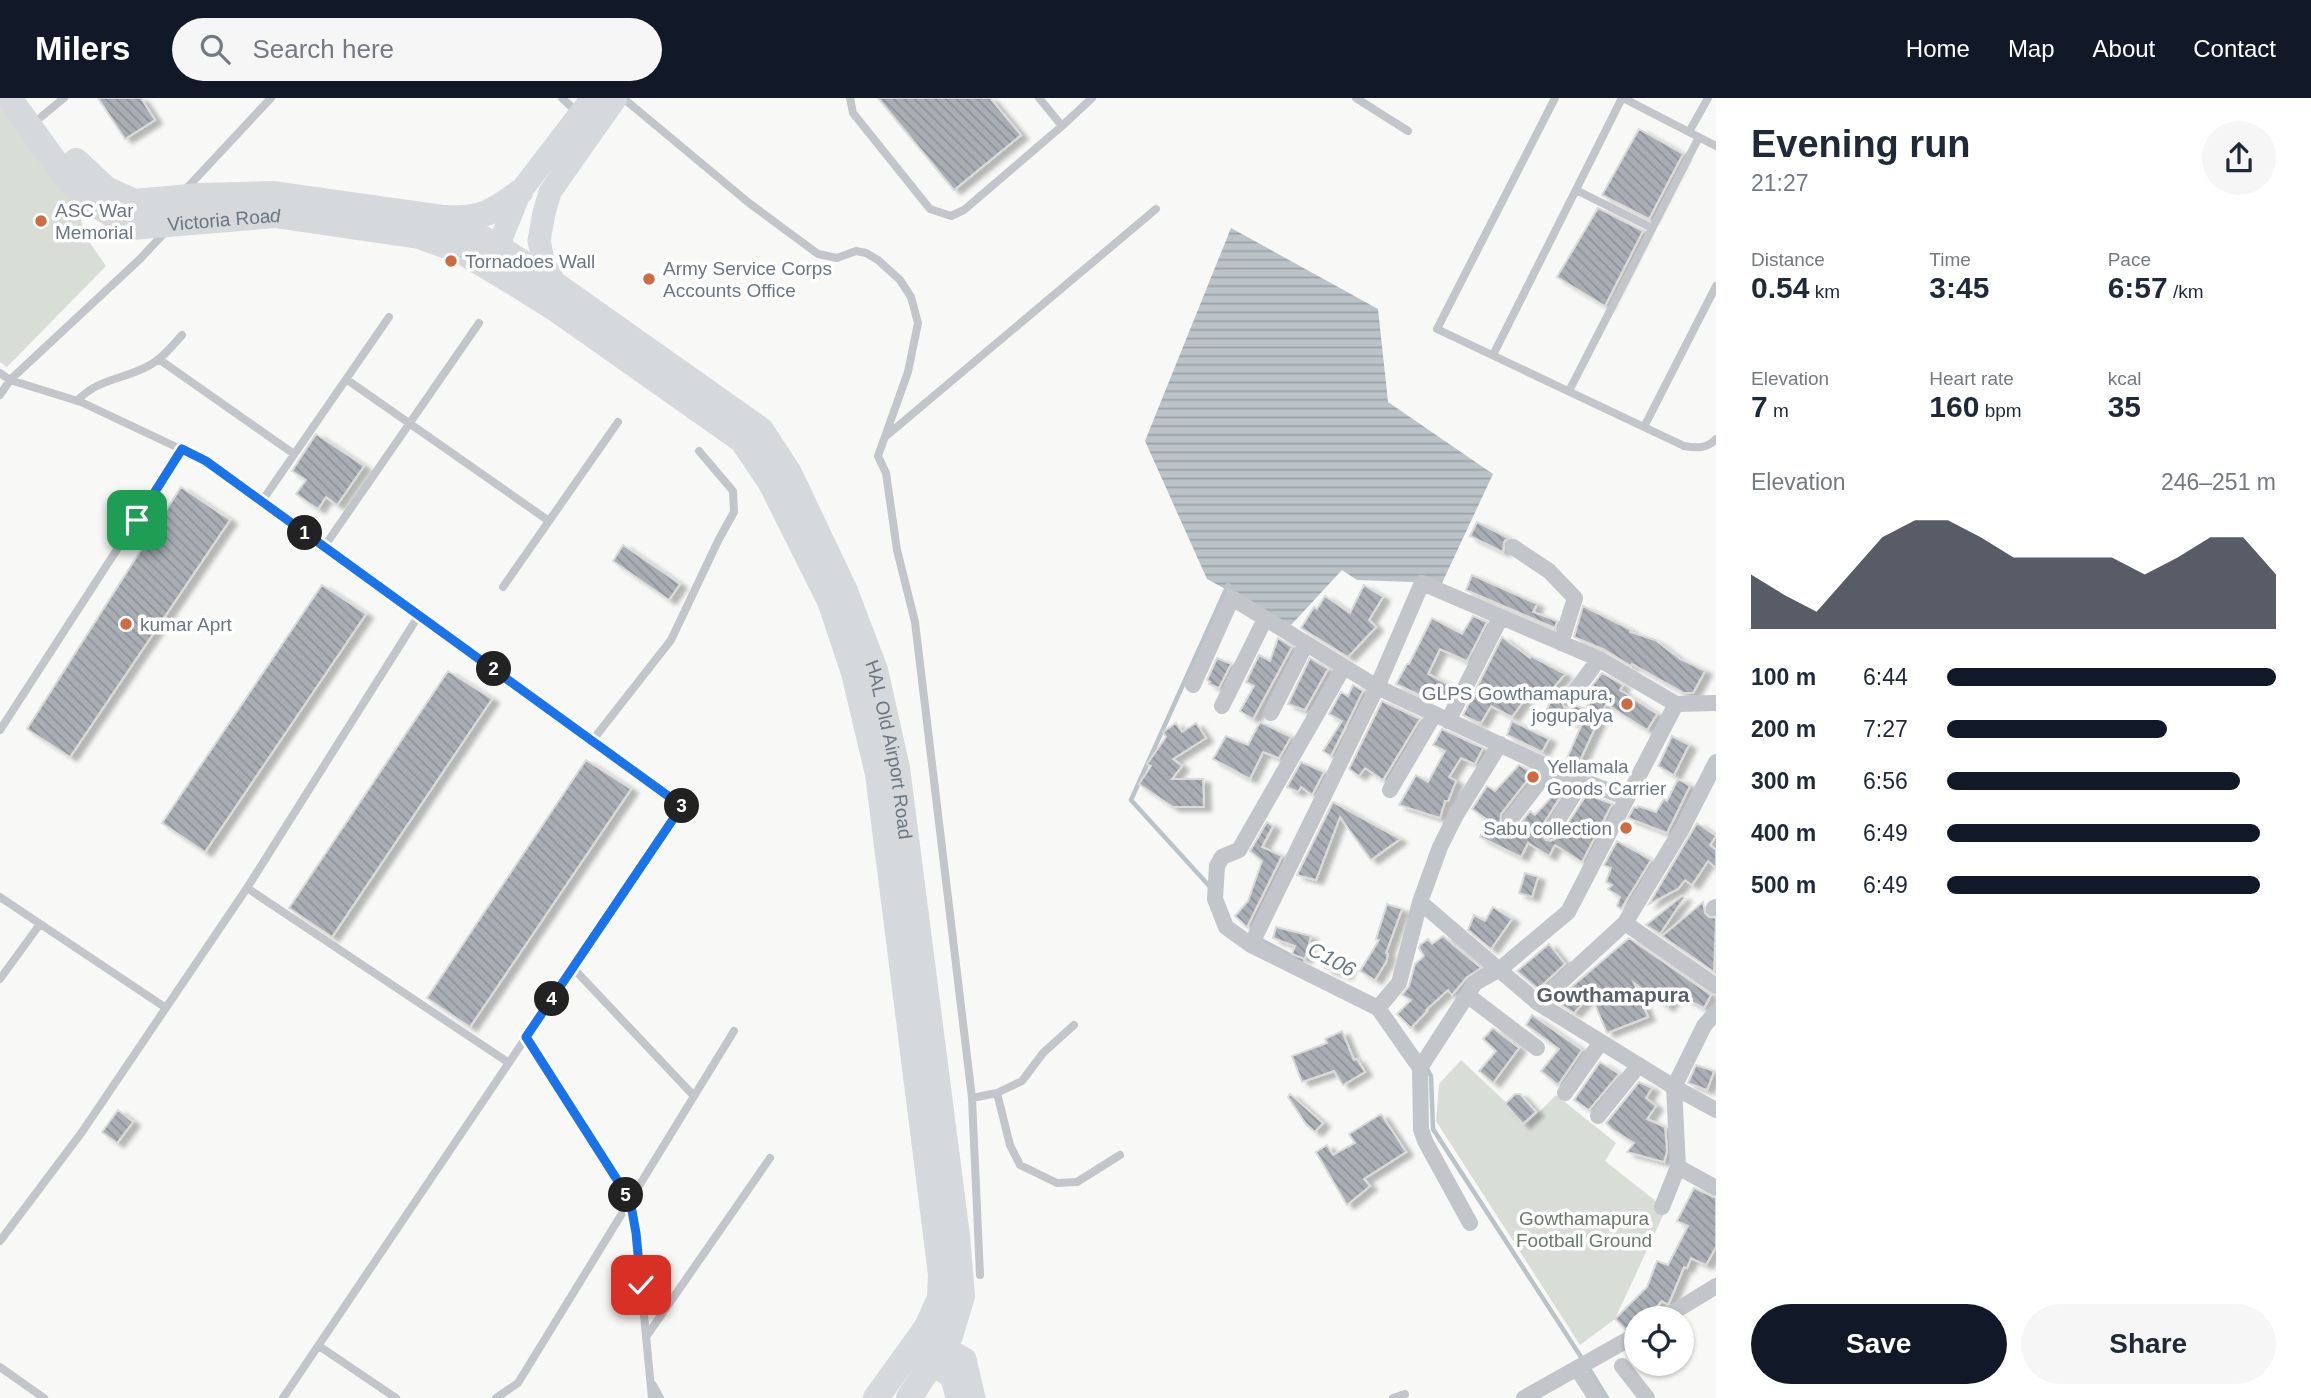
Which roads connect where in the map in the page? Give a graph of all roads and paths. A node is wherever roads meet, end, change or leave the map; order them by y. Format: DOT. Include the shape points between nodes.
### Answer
graph roads {
  1 [pos="9,98"];
  2 [pos="64,98"];
  3 [pos="271,98"];
  4 [pos="562,98"];
  5 [pos="615,98"];
  6 [pos="623,98"];
  7 [pos="850,98"];
  8 [pos="1039,98"];
  9 [pos="1092,98"];
  10 [pos="1356,98"];
  11 [pos="1555,98"];
  12 [pos="1623,98"];
  13 [pos="1708,98"];
  14 [pos="585,106"];
  15 [pos="35,108"];
  16 [pos="1062,127"];
  17 [pos="1408,131"];
  18 [pos="1689,132"];
  19 [pos="1699,137"];
  20 [pos="1716,146"];
  21 [pos="1576,190"];
  22 [pos="520,192"];
  23 [pos="1156,209"];
  24 [pos="177,211"];
  25 [pos="444,218"];
  26 [pos="1652,228"];
  27 [pos="494,257"];
  28 [pos="556,285"];
  29 [pos="1716,286"];
  30 [pos="389,317"];
  31 [pos="479,323"];
  32 [pos="182,335"];
  33 [pos="1493,355"];
  34 [pos="160,360"];
  35 [pos="0,373"];
  36 [pos="346,379"];
  37 [pos="10,380"];
  38 [pos="1569,391"];
  39 [pos="0,395"];
  40 [pos="77,401"];
  41 [pos="618,422"];
  42 [pos="410,424"];
  43 [pos="1644,427"];
  44 [pos="884,438"];
  45 [pos="1716,439"];
  46 [pos="182,449"];
  47 [pos="699,451"];
  48 [pos="294,454"];
  49 [pos="261,501"];
  50 [pos="549,521"];
  51 [pos="324,547"];
  52 [pos="1514,547"];
  53 [pos="503,587"];
  54 [pos="419,615"];
  55 [pos="1501,617"];
  56 [pos="1265,618"];
  57 [pos="1561,643"];
  58 [pos="1306,644"];
  59 [pos="1599,659"];
  60 [pos="1343,668"];
  61 [pos="1194,685"];
  62 [pos="1377,687"];
  63 [pos="1570,698"];
  64 [pos="1676,704"];
  65 [pos="1222,706"];
  66 [pos="1716,706"];
  67 [pos="1271,713"];
  68 [pos="1441,718"];
  69 [pos="0,730"];
  70 [pos="592,741"];
  71 [pos="1500,744"];
  72 [pos="1716,762"];
  73 [pos="1550,768"];
  74 [pos="1583,780"];
  75 [pos="1390,790"];
  76 [pos="1627,798"];
  77 [pos="1510,820"];
  78 [pos="1550,831"];
  79 [pos="247,888"];
  80 [pos="0,897"];
  81 [pos="1420,902"];
  82 [pos="1625,923"];
  83 [pos="40,924"];
  84 [pos="1251,945"];
  85 [pos="573,968"];
  86 [pos="1500,969"];
  87 [pos="0,979"];
  88 [pos="1716,986"];
  89 [pos="1467,995"];
  90 [pos="1538,1003"];
  91 [pos="1382,1005"];
  92 [pos="166,1008"];
  93 [pos="1716,1012"];
  94 [pos="1074,1026"];
  95 [pos="1710,1029"];
  96 [pos="734,1031"];
  97 [pos="526,1037"];
  98 [pos="1601,1042"];
  99 [pos="1537,1048"];
  100 [pos="509,1063"];
  101 [pos="1639,1065"];
  102 [pos="1420,1068"];
  103 [pos="1674,1087"];
  104 [pos="997,1093"];
  105 [pos="1565,1093"];
  106 [pos="694,1096"];
  107 [pos="972,1098"];
  108 [pos="1716,1110"];
  109 [pos="1598,1116"];
  110 [pos="1120,1155"];
  111 [pos="770,1158"];
  112 [pos="1678,1167"];
  113 [pos="1716,1188"];
  114 [pos="630,1200"];
  115 [pos="1662,1207"];
  116 [pos="1470,1223"];
  117 [pos="0,1241"];
  118 [pos="981,1275"];
  119 [pos="1716,1286"];
  120 [pos="1684,1306"];
  121 [pos="646,1338"];
  122 [pos="1624,1342"];
  123 [pos="318,1346"];
  124 [pos="926,1350"];
  125 [pos="1622,1366"];
  126 [pos="0,1367"];
  127 [pos="1578,1370"];
  128 [pos="650,1379"];
  129 [pos="1405,1394"];
  130 [pos="44,1398"];
  131 [pos="284,1398"];
  132 [pos="396,1398"];
  133 [pos="496,1398"];
  134 [pos="652,1398"];
  135 [pos="660,1398"];
  136 [pos="876,1398"];
  137 [pos="909,1398"];
  138 [pos="957,1398"];
  139 [pos="974,1398"];
  140 [pos="1393,1398"];
  141 [pos="1524,1398"];
  142 [pos="1596,1398"];
  143 [pos="1647,1398"];
  1 -- 24 [label="main road, Victoria Road" via="68,180 97,205 132,227"];
  2 -- 15 [label="lane"];
  3 -- 24 [label="lane" via="187,186"];
  4 -- 14 [label="lane"];
  5 -- 28 [label="main road" via="550,192 539,240 544,264"];
  6 -- 44 [label="lane" via="818,254 837,258 856,251 866,253 900,280 911,297 918,323 908,372"];
  7 -- 16 [label="lane" via="853,113 930,209 951,216"];
  8 -- 16 [label="lane"];
  9 -- 16 [label="lane"];
  10 -- 17 [label="lane"];
  11 -- 33 [label="lane" via="1437,329"];
  12 -- 18 [label="lane"];
  12 -- 21 [label="lane"];
  13 -- 18 [label="lane"];
  14 -- 22 [label="main road"];
  15 -- 24 [label="main road, Victoria Road" via="79,166 106,189 135,202"];
  18 -- 19 [label="lane"];
  19 -- 20 [label="lane"];
  19 -- 26 [label="lane"];
  21 -- 26 [label="lane"];
  21 -- 33 [label="lane"];
  22 -- 25 [label="main road" via="484,215"];
  22 -- 27 [label="main road"];
  23 -- 44 [label="lane"];
  24 -- 25 [label="main road, Victoria Road" via="274,194"];
  24 -- 27 [label="main road, Victoria Road" via="275,215 419,236"];
  24 -- 37 [label="lane" via="140,259"];
  25 -- 27 [label="main road, Victoria Road"];
  26 -- 38 [label="lane"];
  27 -- 28 [label="main road, HAL Old Airport Road"];
  27 -- 124 [label="main road, HAL Old Airport Road" via="559,311 742,440 771,483 830,601 854,673 877,774 940,1262 940,1298"];
  28 -- 124 [label="main road, HAL Old Airport Road" via="761,430 789,473 845,591 875,670 897,768 962,1296"];
  29 -- 43 [label="lane"];
  30 -- 36 [label="lane"];
  31 -- 42 [label="lane"];
  32 -- 34 [label="lane"];
  33 -- 38 [label="lane"];
  34 -- 40 [label="lane" via="95,385"];
  34 -- 48 [label="lane"];
  35 -- 37 [label="lane"];
  36 -- 42 [label="lane"];
  36 -- 48 [label="lane"];
  37 -- 39 [label="lane"];
  37 -- 40 [label="lane"];
  38 -- 43 [label="lane"];
  40 -- 46 [label="lane"];
  41 -- 50 [label="lane"];
  42 -- 50 [label="lane"];
  42 -- 51 [label="lane"];
  43 -- 45 [label="lane" via="1684,446 1698,448"];
  44 -- 107 [label="lane" via="878,456 887,473 897,550 915,622"];
  46 -- 49 [label="lane"];
  46 -- 69 [label="lane"];
  47 -- 70 [label="lane" via="733,491 734,513 671,640"];
  48 -- 49 [label="lane"];
  49 -- 51 [label="lane"];
  50 -- 53 [label="lane"];
  51 -- 54 [label="lane"];
  52 -- 57 [label="street" via="1549,571 1575,598"];
  54 -- 70 [label="lane"];
  54 -- 79 [label="lane"];
  55 -- 57 [label="street"];
  55 -- 62 [label="street" via="1422,583"];
  55 -- 68 [label="street"];
  56 -- 58 [label="street"];
  56 -- 61 [label="street" via="1232,598"];
  56 -- 65 [label="street"];
  57 -- 59 [label="street"];
  58 -- 60 [label="street"];
  58 -- 67 [label="street"];
  59 -- 63 [label="street"];
  59 -- 64 [label="street"];
  60 -- 62 [label="street"];
  60 -- 84 [label="street" via="1239,850 1222,857 1217,866 1215,899 1226,927"];
  62 -- 68 [label="street"];
  62 -- 84 [label="street"];
  64 -- 66 [label="street"];
  64 -- 76 [label="street"];
  68 -- 71 [label="street"];
  68 -- 75 [label="street"];
  70 -- 85 [label="lane" via="682,806"];
  71 -- 73 [label="street"];
  71 -- 81 [label="street" via="1456,815"];
  72 -- 82 [label="street" via="1682,830"];
  73 -- 74 [label="street"];
  73 -- 77 [label="street"];
  74 -- 76 [label="street"];
  74 -- 78 [label="street"];
  76 -- 86 [label="street" via="1568,912"];
  79 -- 92 [label="lane"];
  79 -- 100 [label="lane"];
  80 -- 83 [label="lane"];
  81 -- 86 [label="street"];
  81 -- 91 [label="street" via="1399,983"];
  82 -- 88 [label="street"];
  82 -- 90 [label="street"];
  83 -- 87 [label="lane"];
  83 -- 92 [label="lane"];
  84 -- 91 [label="street"];
  85 -- 97 [label="lane"];
  85 -- 106 [label="lane"];
  86 -- 89 [label="street" via="1475,983"];
  86 -- 90 [label="street"];
  89 -- 99 [label="street"];
  89 -- 102 [label="street"];
  90 -- 98 [label="street"];
  91 -- 102 [label="street"];
  92 -- 117 [label="lane" via="82,1132"];
  93 -- 95 [label="street"];
  94 -- 104 [label="lane" via="1043,1053 1022,1081"];
  95 -- 103 [label="street"];
  96 -- 106 [label="lane"];
  97 -- 100 [label="lane"];
  97 -- 114 [label="lane"];
  98 -- 101 [label="street"];
  98 -- 105 [label="street"];
  100 -- 123 [label="lane"];
  101 -- 103 [label="street"];
  101 -- 109 [label="street"];
  102 -- 116 [label="street" via="1421,1129"];
  103 -- 108 [label="street"];
  103 -- 112 [label="street"];
  104 -- 107 [label="lane"];
  104 -- 110 [label="lane" via="1020,1165 1057,1183 1077,1182"];
  106 -- 114 [label="lane"];
  107 -- 118 [label="lane"];
  111 -- 121 [label="lane"];
  112 -- 113 [label="street"];
  112 -- 115 [label="street"];
  114 -- 121 [label="lane"];
  114 -- 133 [label="lane" via="518,1383"];
  119 -- 120 [label="street"];
  121 -- 128 [label="lane"];
  122 -- 127 [label="street"];
  123 -- 131 [label="lane"];
  123 -- 132 [label="lane"];
  124 -- 136 [label="main road, HAL Old Airport Road"];
  124 -- 137 [label="main road, HAL Old Airport Road"];
  124 -- 138 [label="main road" via="952,1377"];
  124 -- 139 [label="main road" via="965,1359"];
  125 -- 143 [label="street"];
  126 -- 130 [label="lane"];
  127 -- 141 [label="street"];
  127 -- 142 [label="street"];
  128 -- 134 [label="lane"];
  128 -- 135 [label="lane"];
  129 -- 140 [label="lane"];
}
